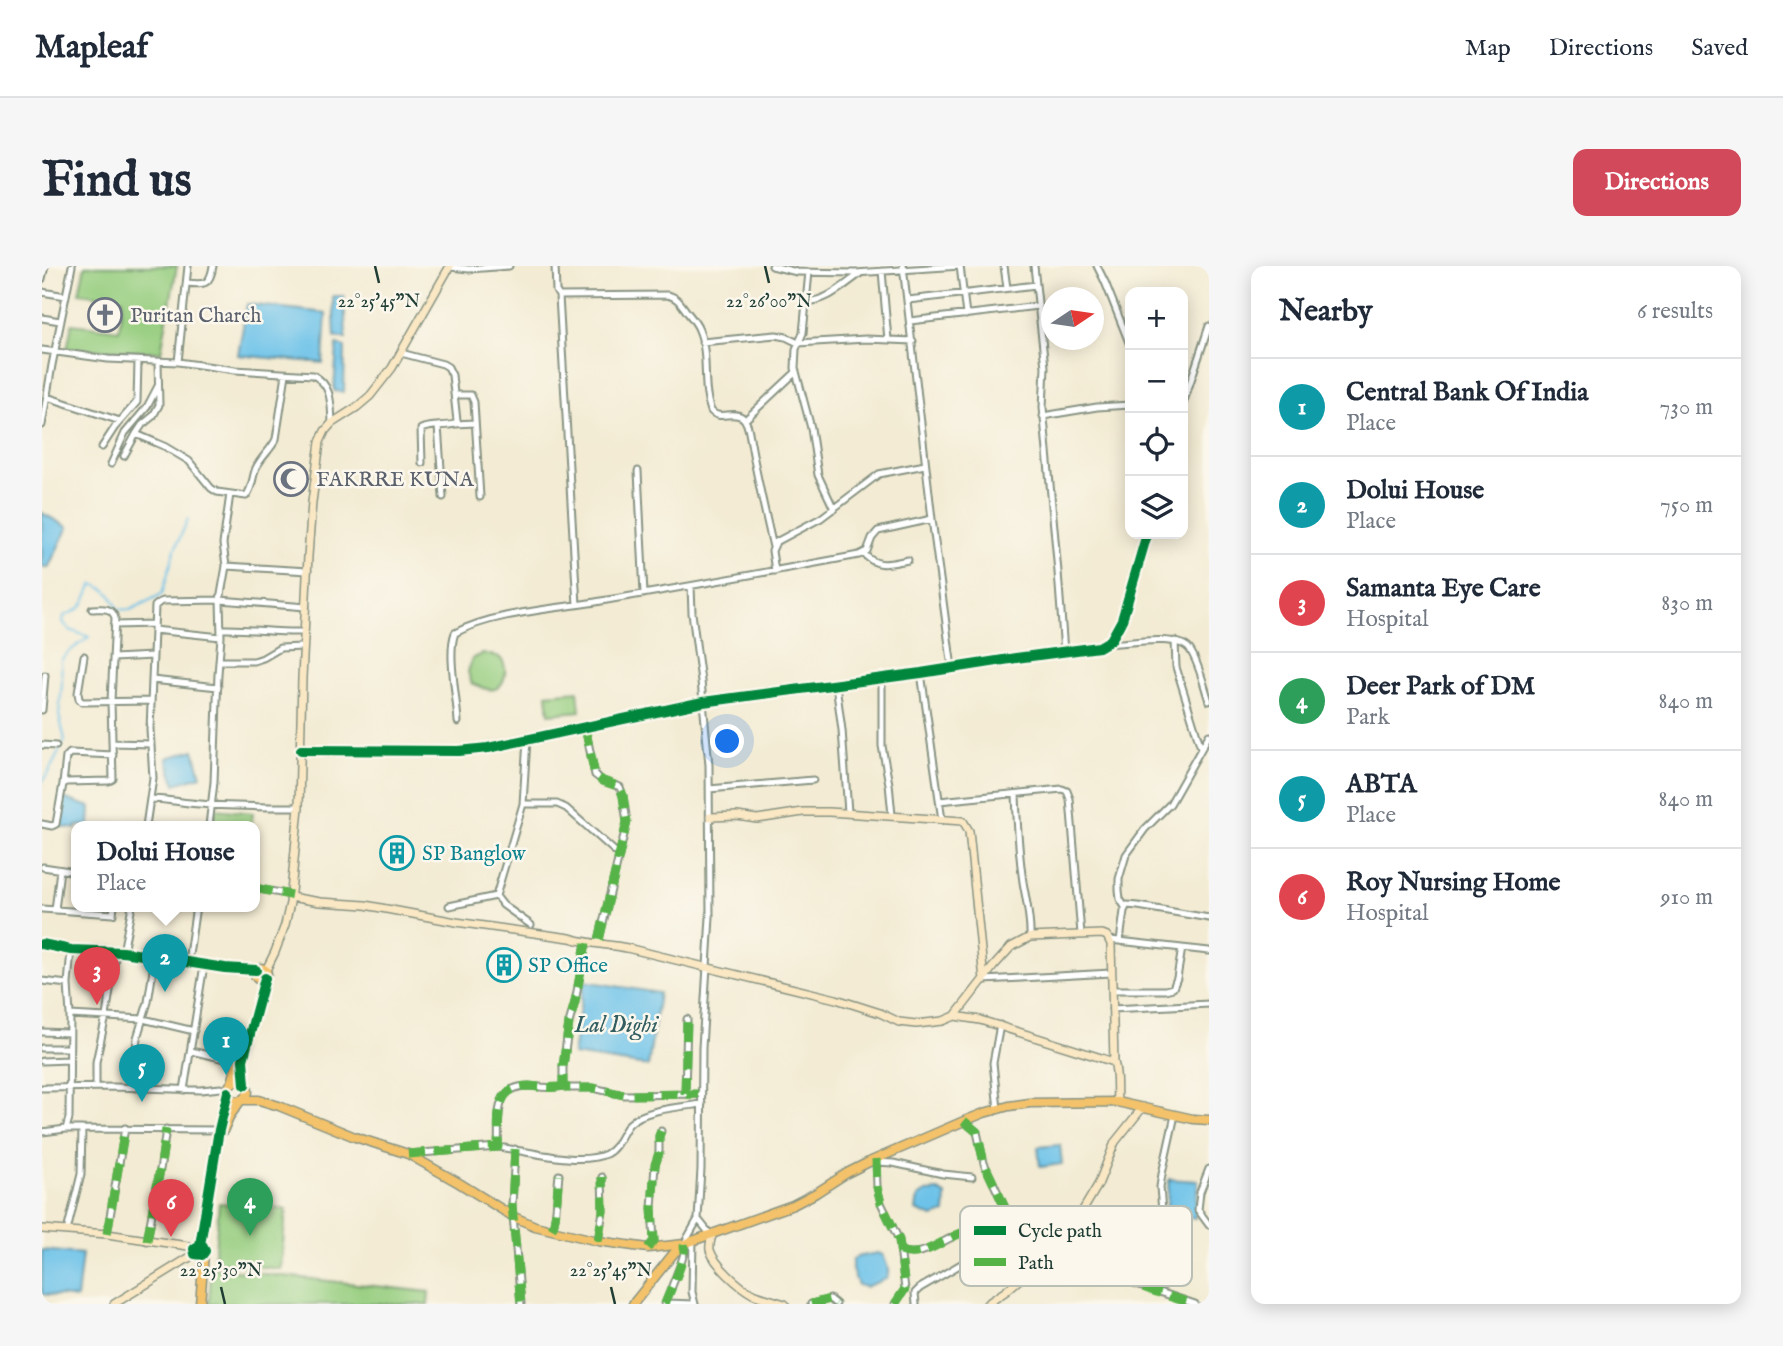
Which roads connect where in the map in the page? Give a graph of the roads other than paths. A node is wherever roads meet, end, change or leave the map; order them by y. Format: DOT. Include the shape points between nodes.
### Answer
graph roads {
  1 [pos="46,266"];
  2 [pos="72,266"];
  3 [pos="188,266"];
  4 [pos="213,266"];
  5 [pos="509,266"];
  6 [pos="555,266"];
  7 [pos="772,266"];
  8 [pos="1004,266"];
  9 [pos="1034,266"];
  10 [pos="1097,266"];
  11 [pos="450,267"];
  12 [pos="479,267"];
  13 [pos="904,268"];
  14 [pos="857,270"];
  15 [pos="882,271"];
  16 [pos="809,272"];
  17 [pos="42,279"];
  18 [pos="187,282"];
  19 [pos="1036,285"];
  20 [pos="1007,288"];
  21 [pos="42,292"];
  22 [pos="963,293"];
  23 [pos="66,296"];
  24 [pos="559,296"];
  25 [pos="908,300"];
  26 [pos="806,302"];
  27 [pos="1038,306"];
  28 [pos="966,315"];
  29 [pos="42,318"];
  30 [pos="60,321"];
  31 [pos="910,321"];
  32 [pos="1209,326"];
  33 [pos="1125,332"];
  34 [pos="888,340"];
  35 [pos="913,341"];
  36 [pos="702,342"];
  37 [pos="798,343"];
  38 [pos="42,350"];
  39 [pos="54,352"];
  40 [pos="401,353"];
  41 [pos="138,361"];
  42 [pos="158,362"];
  43 [pos="178,362"];
  44 [pos="796,372"];
  45 [pos="286,374"];
  46 [pos="158,386"];
  47 [pos="1188,389"];
  48 [pos="46,393"];
  49 [pos="455,394"];
  50 [pos="1125,404"];
  51 [pos="1043,416"];
  52 [pos="745,420"];
  53 [pos="120,421"];
  54 [pos="332,423"];
  55 [pos="475,423"];
  56 [pos="42,425"];
  57 [pos="455,425"];
  58 [pos="438,426"];
  59 [pos="136,434"];
  60 [pos="102,447"];
  61 [pos="124,456"];
  62 [pos="422,463"];
  63 [pos="111,464"];
  64 [pos="925,465"];
  65 [pos="638,471"];
  66 [pos="230,494"];
  67 [pos="443,497"];
  68 [pos="480,497"];
  69 [pos="834,509"];
  70 [pos="932,519"];
  71 [pos="1146,539"];
  72 [pos="773,547"];
  73 [pos="864,554"];
  74 [pos="908,560"];
  75 [pos="226,566"];
  76 [pos="308,571"];
  77 [pos="775,571"];
  78 [pos="691,586"];
  79 [pos="644,594"];
  80 [pos="220,600"];
  81 [pos="577,605"];
  82 [pos="306,607"];
  83 [pos="92,609"];
  84 [pos="114,625"];
  85 [pos="154,627"];
  86 [pos="221,629"];
  87 [pos="304,632"];
  88 [pos="221,638"];
  89 [pos="1175,641"];
  90 [pos="1106,644"];
  91 [pos="303,647"];
  92 [pos="1064,652"];
  93 [pos="83,656"];
  94 [pos="153,656"];
  95 [pos="113,658"];
  96 [pos="220,662"];
  97 [pos="951,668"];
  98 [pos="921,673"];
  99 [pos="45,675"];
  100 [pos="882,679"];
  101 [pos="152,680"];
  102 [pos="836,685"];
  103 [pos="218,687"];
  104 [pos="111,701"];
  105 [pos="151,701"];
  106 [pos="1209,701"];
  107 [pos="703,702"];
  108 [pos="42,710"];
  109 [pos="458,722"];
  110 [pos="585,727"];
  111 [pos="1209,735"];
  112 [pos="527,739"];
  113 [pos="113,743"];
  114 [pos="151,744"];
  115 [pos="42,745"];
  116 [pos="56,746"];
  117 [pos="1201,748"];
  118 [pos="301,751"];
  119 [pos="113,755"];
  120 [pos="813,780"];
  121 [pos="63,784"];
  122 [pos="709,789"];
  123 [pos="1016,794"];
  124 [pos="150,799"];
  125 [pos="939,801"];
  126 [pos="523,803"];
  127 [pos="213,805"];
  128 [pos="299,807"];
  129 [pos="848,812"];
  130 [pos="892,815"];
  131 [pos="710,817"];
  132 [pos="942,820"];
  133 [pos="147,821"];
  134 [pos="210,821"];
  135 [pos="42,824"];
  136 [pos="619,855"];
  137 [pos="43,867"];
  138 [pos="60,870"];
  139 [pos="71,871"];
  140 [pos="260,889"];
  141 [pos="291,896"];
  142 [pos="496,896"];
  143 [pos="449,906"];
  144 [pos="1125,907"];
  145 [pos="42,909"];
  146 [pos="55,910"];
  147 [pos="71,911"];
  148 [pos="84,912"];
  149 [pos="113,912"];
  150 [pos="130,912"];
  151 [pos="195,912"];
  152 [pos="1209,918"];
  153 [pos="531,925"];
  154 [pos="1081,934"];
  155 [pos="1030,937"];
  156 [pos="1110,940"];
  157 [pos="1120,941"];
  158 [pos="586,943"];
  159 [pos="600,943"];
  160 [pos="42,944"];
  161 [pos="1182,948"];
  162 [pos="71,950"];
  163 [pos="1209,951"];
  164 [pos="120,952"];
  165 [pos="155,958"];
  166 [pos="188,962"];
  167 [pos="204,965"];
  168 [pos="706,966"];
  169 [pos="1111,973"];
  170 [pos="261,975"];
  171 [pos="984,980"];
  172 [pos="42,981"];
  173 [pos="68,984"];
  174 [pos="1112,990"];
  175 [pos="1209,1004"];
  176 [pos="1112,1009"];
  177 [pos="70,1015"];
  178 [pos="106,1016"];
  179 [pos="956,1016"];
  180 [pos="143,1019"];
  181 [pos="687,1019"];
  182 [pos="1000,1025"];
  183 [pos="42,1031"];
  184 [pos="194,1031"];
  185 [pos="69,1033"];
  186 [pos="42,1048"];
  187 [pos="68,1048"];
  188 [pos="191,1052"];
  189 [pos="69,1060"];
  190 [pos="42,1061"];
  191 [pos="238,1062"];
  192 [pos="1114,1062"];
  193 [pos="563,1086"];
  194 [pos="68,1087"];
  195 [pos="96,1087"];
  196 [pos="246,1087"];
  197 [pos="42,1088"];
  198 [pos="134,1088"];
  199 [pos="227,1088"];
  200 [pos="184,1090"];
  201 [pos="685,1094"];
  202 [pos="698,1094"];
  203 [pos="241,1100"];
  204 [pos="259,1100"];
  205 [pos="1117,1102"];
  206 [pos="702,1104"];
  207 [pos="1143,1107"];
  208 [pos="998,1109"];
  209 [pos="1175,1115"];
  210 [pos="1209,1120"];
  211 [pos="964,1121"];
  212 [pos="125,1128"];
  213 [pos="66,1129"];
  214 [pos="82,1129"];
  215 [pos="166,1129"];
  216 [pos="219,1129"];
  217 [pos="661,1131"];
  218 [pos="42,1132"];
  219 [pos="498,1147"];
  220 [pos="514,1149"];
  221 [pos="408,1154"];
  222 [pos="876,1160"];
  223 [pos="1208,1172"];
  224 [pos="559,1175"];
  225 [pos="602,1177"];
  226 [pos="972,1177"];
  227 [pos="1005,1206"];
  228 [pos="1085,1206"];
  229 [pos="1162,1206"];
  230 [pos="514,1217"];
  231 [pos="698,1219"];
  232 [pos="1209,1225"];
  233 [pos="42,1229"];
  234 [pos="551,1229"];
  235 [pos="67,1231"];
  236 [pos="107,1234"];
  237 [pos="712,1234"];
  238 [pos="960,1235"];
  239 [pos="693,1240"];
  240 [pos="147,1241"];
  241 [pos="598,1241"];
  242 [pos="684,1244"];
  243 [pos="648,1248"];
  244 [pos="200,1250"];
  245 [pos="901,1251"];
  246 [pos="960,1265"];
  247 [pos="1012,1286"];
  248 [pos="1141,1286"];
  249 [pos="905,1289"];
  250 [pos="916,1300"];
  251 [pos="1177,1301"];
  252 [pos="114,1304"];
  253 [pos="198,1304"];
  254 [pos="521,1304"];
  255 [pos="633,1304"];
  256 [pos="665,1304"];
  257 [pos="785,1304"];
  258 [pos="811,1304"];
  259 [pos="836,1304"];
  260 [pos="895,1304"];
  261 [pos="987,1304"];
  262 [pos="1195,1304"];
  1 -- 17 [label="street"];
  2 -- 23 [label="street"];
  3 -- 18 [label="street"];
  4 -- 18 [label="street" via="206,283"];
  5 -- 12 [label="street"];
  6 -- 24 [label="street"];
  7 -- 16 [label="street"];
  8 -- 20 [label="street"];
  9 -- 19 [label="street"];
  10 -- 33 [label="street"];
  11 -- 12 [label="street"];
  11 -- 40 [label="street"];
  13 -- 15 [label="street"];
  13 -- 22 [label="street" via="960,266"];
  13 -- 25 [label="street"];
  14 -- 15 [label="street"];
  14 -- 16 [label="street"];
  14 -- 26 [label="street" via="826,298"];
  15 -- 34 [label="street"];
  16 -- 26 [label="street"];
  18 -- 43 [label="street"];
  19 -- 20 [label="street"];
  19 -- 27 [label="street"];
  20 -- 22 [label="street"];
  21 -- 23 [label="street"];
  22 -- 25 [label="street"];
  22 -- 28 [label="street"];
  23 -- 30 [label="street"];
  24 -- 36 [label="street" via="673,296 698,327"];
  24 -- 81 [label="street"];
  25 -- 31 [label="street"];
  26 -- 37 [label="street"];
  27 -- 28 [label="street"];
  27 -- 51 [label="street" via="1045,367"];
  28 -- 31 [label="street"];
  29 -- 30 [label="street"];
  30 -- 39 [label="street"];
  31 -- 35 [label="street"];
  32 -- 47 [label="street"];
  34 -- 35 [label="street"];
  34 -- 37 [label="street"];
  35 -- 64 [label="street"];
  36 -- 37 [label="street" via="776,335"];
  36 -- 52 [label="street" via="705,388 713,415 738,415"];
  37 -- 44 [label="street"];
  38 -- 39 [label="street"];
  39 -- 41 [label="street"];
  39 -- 48 [label="street"];
  40 -- 49 [label="street" via="448,367"];
  40 -- 54 [label="street" via="370,396"];
  41 -- 42 [label="street"];
  41 -- 53 [label="street" via="137,402"];
  42 -- 43 [label="street"];
  42 -- 46 [label="street"];
  43 -- 45 [label="street"];
  44 -- 52 [label="street"];
  44 -- 69 [label="street" via="818,475"];
  45 -- 54 [label="street" via="322,380 328,388"];
  45 -- 66 [label="street" via="274,444 258,463 249,494"];
  46 -- 59 [label="street" via="156,411"];
  46 -- 63 [label="street" via="125,433"];
  48 -- 53 [label="street"];
  48 -- 56 [label="street"];
  49 -- 55 [label="street" via="471,395"];
  49 -- 57 [label="street"];
  50 -- 51 [label="street"];
  51 -- 92 [label="street"];
  52 -- 72 [label="street"];
  53 -- 60 [label="street"];
  54 -- 76 [label="street" via="320,442"];
  55 -- 57 [label="street"];
  55 -- 68 [label="street"];
  57 -- 58 [label="street"];
  58 -- 62 [label="street" via="421,429"];
  58 -- 67 [label="street"];
  59 -- 61 [label="street"];
  59 -- 66 [label="street" via="189,461 214,491"];
  64 -- 69 [label="street" via="879,474"];
  64 -- 70 [label="street"];
  65 -- 79 [label="street"];
  66 -- 75 [label="street" via="223,544"];
  69 -- 72 [label="street"];
  70 -- 73 [label="street" via="878,531"];
  70 -- 97 [label="street"];
  71 -- 90 [label="street" via="1122,620"];
  72 -- 77 [label="street"];
  73 -- 74 [label="street" via="878,564"];
  73 -- 77 [label="street"];
  75 -- 76 [label="street"];
  75 -- 80 [label="street"];
  76 -- 82 [label="street"];
  77 -- 78 [label="street"];
  78 -- 79 [label="street"];
  78 -- 107 [label="street"];
  79 -- 81 [label="street"];
  80 -- 82 [label="street"];
  80 -- 85 [label="street" via="160,602 155,606"];
  80 -- 86 [label="street"];
  81 -- 109 [label="street" via="510,615 455,633 452,662"];
  82 -- 87 [label="street"];
  83 -- 84 [label="street" via="111,611"];
  84 -- 85 [label="street"];
  84 -- 95 [label="street"];
  85 -- 88 [label="street"];
  85 -- 94 [label="street"];
  86 -- 87 [label="street"];
  86 -- 88 [label="street"];
  87 -- 91 [label="street"];
  88 -- 96 [label="street"];
  89 -- 90 [label="street"];
  89 -- 106 [label="street" via="1186,645 1192,654"];
  89 -- 117 [label="street" via="1176,667"];
  90 -- 92 [label="street"];
  91 -- 96 [label="street" via="280,648 254,661"];
  91 -- 118 [label="street"];
  92 -- 97 [label="street"];
  93 -- 104 [label="street" via="79,699"];
  94 -- 95 [label="street"];
  94 -- 101 [label="street"];
  95 -- 104 [label="street"];
  96 -- 103 [label="street"];
  97 -- 98 [label="street"];
  98 -- 100 [label="street"];
  98 -- 125 [label="street"];
  99 -- 108 [label="street"];
  100 -- 102 [label="street"];
  100 -- 130 [label="street" via="881,746"];
  101 -- 103 [label="street"];
  101 -- 105 [label="street"];
  102 -- 107 [label="street"];
  102 -- 129 [label="street"];
  103 -- 127 [label="street"];
  104 -- 105 [label="street"];
  104 -- 113 [label="street"];
  105 -- 114 [label="street"];
  107 -- 110 [label="street"];
  107 -- 122 [label="street"];
  110 -- 112 [label="street"];
  110 -- 136 [label="street" via="595,775 620,787 624,796 627,822"];
  111 -- 117 [label="street"];
  112 -- 118 [label="street" via="459,751"];
  112 -- 126 [label="street"];
  113 -- 114 [label="street"];
  113 -- 119 [label="street"];
  114 -- 124 [label="street"];
  115 -- 116 [label="street"];
  117 -- 144 [label="street" via="1170,804 1126,855 1119,879"];
  118 -- 128 [label="street"];
  119 -- 121 [label="street" via="112,781"];
  119 -- 121 [label="street" via="69,752"];
  120 -- 122 [label="street"];
  121 -- 135 [label="street" via="56,824"];
  122 -- 131 [label="street"];
  123 -- 125 [label="street"];
  123 -- 154 [label="street" via="1065,789 1069,794"];
  123 -- 155 [label="street"];
  124 -- 127 [label="street"];
  124 -- 133 [label="street"];
  125 -- 132 [label="street"];
  126 -- 136 [label="street" via="566,808"];
  126 -- 142 [label="street"];
  127 -- 128 [label="street"];
  127 -- 134 [label="street"];
  128 -- 141 [label="street"];
  129 -- 130 [label="street"];
  129 -- 131 [label="street" via="757,819"];
  130 -- 132 [label="street"];
  131 -- 168 [label="street"];
  132 -- 171 [label="street" via="963,821 969,831"];
  136 -- 159 [label="street"];
  137 -- 138 [label="street"];
  138 -- 139 [label="street"];
  138 -- 146 [label="street"];
  140 -- 141 [label="street"];
  141 -- 158 [label="street"];
  141 -- 170 [label="street" via="275,952"];
  142 -- 143 [label="street"];
  142 -- 153 [label="street"];
  144 -- 152 [label="street"];
  144 -- 157 [label="street"];
  145 -- 146 [label="street"];
  146 -- 147 [label="street"];
  148 -- 149 [label="street"];
  150 -- 164 [label="street"];
  151 -- 166 [label="street"];
  154 -- 155 [label="street"];
  154 -- 156 [label="street" via="1101,934"];
  155 -- 171 [label="street" via="1011,947"];
  156 -- 157 [label="street"];
  156 -- 169 [label="street"];
  157 -- 161 [label="street"];
  158 -- 159 [label="street"];
  158 -- 193 [label="street" via="569,1023"];
  159 -- 168 [label="street"];
  160 -- 162 [label="main road"];
  161 -- 163 [label="street"];
  161 -- 174 [label="street" via="1173,988"];
  162 -- 164 [label="main road"];
  162 -- 173 [label="street"];
  164 -- 165 [label="main road"];
  164 -- 178 [label="street"];
  165 -- 166 [label="main road"];
  165 -- 180 [label="street"];
  166 -- 167 [label="main road"];
  167 -- 170 [label="main road"];
  167 -- 184 [label="street"];
  168 -- 179 [label="street" via="835,999 899,1022 916,1024"];
  168 -- 206 [label="street"];
  169 -- 171 [label="street"];
  169 -- 174 [label="street"];
  170 -- 191 [label="main road"];
  170 -- 196 [label="main road" via="243,1060"];
  171 -- 179 [label="street"];
  172 -- 173 [label="street"];
  173 -- 177 [label="street"];
  174 -- 176 [label="street"];
  175 -- 176 [label="street"];
  176 -- 192 [label="street"];
  177 -- 178 [label="street"];
  177 -- 185 [label="street"];
  178 -- 180 [label="street"];
  178 -- 195 [label="street"];
  179 -- 182 [label="street"];
  180 -- 184 [label="street"];
  180 -- 198 [label="street"];
  181 -- 201 [label="street"];
  182 -- 192 [label="street"];
  182 -- 208 [label="street" via="993,1063"];
  183 -- 185 [label="street"];
  184 -- 188 [label="street"];
  185 -- 187 [label="street"];
  186 -- 187 [label="street"];
  187 -- 189 [label="street"];
  188 -- 191 [label="street"];
  188 -- 200 [label="street"];
  189 -- 190 [label="street"];
  189 -- 194 [label="street"];
  191 -- 199 [label="main road"];
  192 -- 205 [label="street"];
  193 -- 201 [label="street" via="624,1095"];
  193 -- 219 [label="street" via="517,1087 504,1095"];
  194 -- 195 [label="street"];
  194 -- 197 [label="street"];
  194 -- 213 [label="street"];
  195 -- 198 [label="street"];
  196 -- 199 [label="main road" via="239,1081"];
  196 -- 203 [label="main road" via="246,1097"];
  196 -- 204 [label="main road"];
  198 -- 200 [label="street"];
  199 -- 200 [label="street"];
  199 -- 203 [label="main road" via="233,1099"];
  199 -- 216 [label="main road"];
  201 -- 202 [label="street"];
  203 -- 204 [label="main road"];
  203 -- 244 [label="main road" via="222,1136"];
  204 -- 221 [label="main road"];
  205 -- 207 [label="main road"];
  205 -- 208 [label="main road" via="1030,1103"];
  206 -- 220 [label="street" via="632,1121 614,1149 597,1157"];
  206 -- 231 [label="street"];
  207 -- 209 [label="main road"];
  207 -- 228 [label="street" via="1115,1142"];
  208 -- 211 [label="main road"];
  209 -- 210 [label="main road"];
  209 -- 229 [label="street" via="1161,1174"];
  211 -- 222 [label="main road"];
  211 -- 227 [label="street" via="977,1132 984,1163"];
  212 -- 214 [label="street"];
  212 -- 215 [label="street"];
  212 -- 236 [label="street"];
  213 -- 214 [label="street"];
  213 -- 218 [label="street"];
  214 -- 235 [label="street" via="81,1174"];
  215 -- 216 [label="street"];
  215 -- 240 [label="street"];
  216 -- 244 [label="main road"];
  217 -- 243 [label="street" via="652,1208 654,1241"];
  219 -- 220 [label="street"];
  219 -- 221 [label="street"];
  220 -- 230 [label="street"];
  221 -- 230 [label="main road"];
  222 -- 226 [label="street"];
  222 -- 237 [label="main road" via="793,1205"];
  222 -- 245 [label="street" via="881,1203"];
  223 -- 232 [label="street" via="1198,1210"];
  224 -- 234 [label="street"];
  225 -- 241 [label="street"];
  230 -- 234 [label="main road"];
  230 -- 254 [label="street"];
  231 -- 237 [label="street"];
  231 -- 242 [label="street"];
  233 -- 235 [label="street"];
  234 -- 241 [label="main road"];
  235 -- 236 [label="street"];
  236 -- 240 [label="street"];
  237 -- 239 [label="main road"];
  237 -- 257 [label="street" via="711,1252 731,1278 754,1294"];
  238 -- 245 [label="street" via="918,1254"];
  239 -- 242 [label="main road"];
  239 -- 256 [label="street" via="695,1304"];
  240 -- 244 [label="street"];
  241 -- 243 [label="main road"];
  242 -- 243 [label="main road"];
  242 -- 255 [label="main road"];
  242 -- 256 [label="street"];
  244 -- 252 [label="street"];
  244 -- 253 [label="main road"];
  245 -- 249 [label="street"];
  246 -- 250 [label="street" via="920,1288"];
  247 -- 261 [label="street"];
  248 -- 251 [label="street"];
  249 -- 250 [label="street"];
  249 -- 260 [label="street"];
  251 -- 262 [label="street"];
  258 -- 259 [label="street" via="830,1299"];
}
